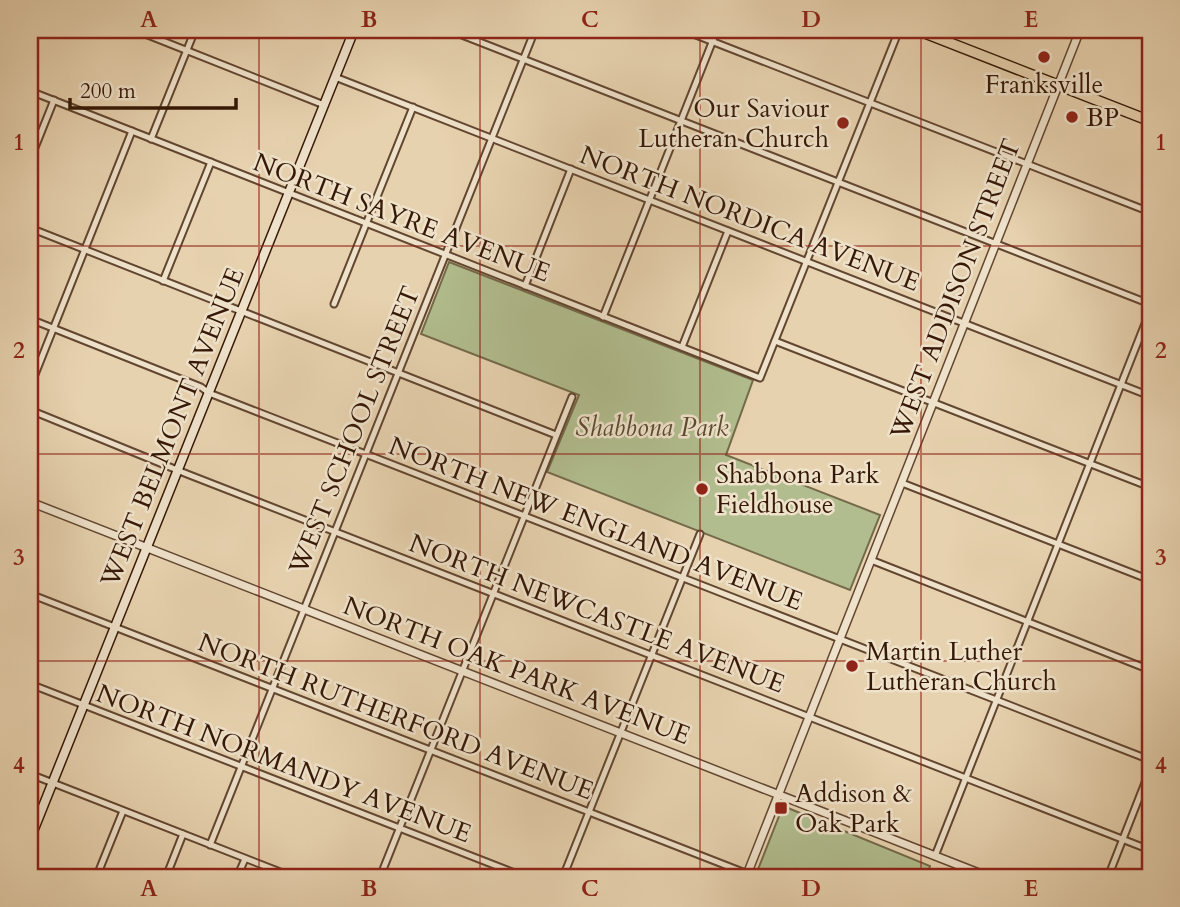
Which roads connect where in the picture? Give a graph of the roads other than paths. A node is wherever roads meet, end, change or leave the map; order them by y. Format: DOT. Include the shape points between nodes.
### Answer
graph roads {
  1 [pos="135,30"];
  2 [pos="195,30"];
  3 [pos="354,30"];
  4 [pos="449,30"];
  5 [pos="535,30"];
  6 [pos="683,30"];
  7 [pos="717,30"];
  8 [pos="898,30"];
  9 [pos="917,30"];
  10 [pos="1080,30"];
  11 [pos="1145,30"];
  12 [pos="1150,32"];
  13 [pos="712,41"];
  14 [pos="187,50"];
  15 [pos="523,59"];
  16 [pos="335,77"];
  17 [pos="1058,85"];
  18 [pos="30,91"];
  19 [pos="54,100"];
  20 [pos="870,103"];
  21 [pos="324,105"];
  22 [pos="413,107"];
  23 [pos="681,121"];
  24 [pos="1150,121"];
  25 [pos="132,131"];
  26 [pos="492,138"];
  27 [pos="151,139"];
  28 [pos="30,160"];
  29 [pos="211,162"];
  30 [pos="1027,164"];
  31 [pos="571,169"];
  32 [pos="838,182"];
  33 [pos="289,193"];
  34 [pos="649,200"];
  35 [pos="1150,212"];
  36 [pos="366,224"];
  37 [pos="30,228"];
  38 [pos="728,230"];
  39 [pos="995,244"];
  40 [pos="85,250"];
  41 [pos="445,255"];
  42 [pos="807,261"];
  43 [pos="163,281"];
  44 [pos="525,286"];
  45 [pos="334,304"];
  46 [pos="1150,304"];
  47 [pos="242,310"];
  48 [pos="1150,311"];
  49 [pos="603,317"];
  50 [pos="30,319"];
  51 [pos="964,323"];
  52 [pos="54,329"];
  53 [pos="775,341"];
  54 [pos="682,347"];
  55 [pos="398,372"];
  56 [pos="1121,384"];
  57 [pos="30,387"];
  58 [pos="209,393"];
  59 [pos="1150,396"];
  60 [pos="572,397"];
  61 [pos="933,403"];
  62 [pos="30,410"];
  63 [pos="556,435"];
  64 [pos="365,454"];
  65 [pos="1090,464"];
  66 [pos="178,470"];
  67 [pos="902,483"];
  68 [pos="1150,487"];
  69 [pos="30,502"];
  70 [pos="524,516"];
  71 [pos="334,532"];
  72 [pos="699,534"];
  73 [pos="1059,544"];
  74 [pos="146,548"];
  75 [pos="871,560"];
  76 [pos="682,578"];
  77 [pos="1150,580"];
  78 [pos="493,593"];
  79 [pos="30,594"];
  80 [pos="303,609"];
  81 [pos="1028,622"];
  82 [pos="115,627"];
  83 [pos="840,639"];
  84 [pos="651,655"];
  85 [pos="1150,670"];
  86 [pos="461,671"];
  87 [pos="30,684"];
  88 [pos="272,689"];
  89 [pos="997,700"];
  90 [pos="83,706"];
  91 [pos="809,717"];
  92 [pos="620,733"];
  93 [pos="430,750"];
  94 [pos="1150,760"];
  95 [pos="241,767"];
  96 [pos="1150,770"];
  97 [pos="30,774"];
  98 [pos="966,778"];
  99 [pos="52,783"];
  100 [pos="778,795"];
  101 [pos="122,811"];
  102 [pos="589,812"];
  103 [pos="400,828"];
  104 [pos="183,834"];
  105 [pos="30,839"];
  106 [pos="1123,839"];
  107 [pos="211,845"];
  108 [pos="1150,850"];
  109 [pos="935,856"];
  110 [pos="245,859"];
  111 [pos="98,873"];
  112 [pos="747,875"];
  113 [pos="166,877"];
  114 [pos="237,877"];
  115 [pos="293,877"];
  116 [pos="380,877"];
  117 [pos="525,877"];
  118 [pos="563,877"];
  119 [pos="989,877"];
  120 [pos="1108,877"];
  1 -- 14 [label="street"];
  2 -- 14 [label="street"];
  3 -- 16 [label="main road, WEST BELMONT AVENUE"];
  4 -- 15 [label="street"];
  5 -- 15 [label="street, WEST SCHOOL STREET"];
  6 -- 13 [label="street"];
  7 -- 13 [label="street"];
  8 -- 20 [label="street"];
  9 -- 17 [label="main road"];
  10 -- 17 [label="street, WEST ADDISON STREET"];
  11 -- 12 [label="street"];
  13 -- 20 [label="street"];
  13 -- 23 [label="street"];
  14 -- 21 [label="street"];
  14 -- 27 [label="street"];
  15 -- 23 [label="street"];
  15 -- 26 [label="street, WEST SCHOOL STREET"];
  16 -- 21 [label="main road, WEST BELMONT AVENUE"];
  16 -- 22 [label="street, NORTH NORDICA AVENUE"];
  17 -- 24 [label="main road"];
  17 -- 30 [label="street, WEST ADDISON STREET"];
  18 -- 19 [label="street, NORTH SAYRE AVENUE"];
  19 -- 25 [label="street, NORTH SAYRE AVENUE"];
  19 -- 28 [label="street"];
  20 -- 30 [label="street"];
  20 -- 32 [label="street"];
  21 -- 33 [label="main road, WEST BELMONT AVENUE"];
  22 -- 26 [label="street, NORTH NORDICA AVENUE"];
  22 -- 36 [label="street"];
  23 -- 32 [label="street"];
  23 -- 34 [label="street"];
  25 -- 27 [label="street, NORTH SAYRE AVENUE"];
  25 -- 40 [label="street"];
  26 -- 31 [label="street, NORTH NORDICA AVENUE"];
  26 -- 41 [label="street, WEST SCHOOL STREET"];
  27 -- 29 [label="street, NORTH SAYRE AVENUE"];
  29 -- 33 [label="street, NORTH SAYRE AVENUE"];
  29 -- 43 [label="street"];
  30 -- 35 [label="street"];
  30 -- 39 [label="street, WEST ADDISON STREET"];
  31 -- 34 [label="street, NORTH NORDICA AVENUE"];
  31 -- 44 [label="street"];
  32 -- 39 [label="street"];
  32 -- 42 [label="street"];
  33 -- 36 [label="street, NORTH SAYRE AVENUE"];
  33 -- 47 [label="main road, WEST BELMONT AVENUE"];
  34 -- 38 [label="street, NORTH NORDICA AVENUE"];
  34 -- 49 [label="street"];
  36 -- 41 [label="street, NORTH SAYRE AVENUE"];
  36 -- 45 [label="street"];
  37 -- 40 [label="street"];
  38 -- 42 [label="street, NORTH NORDICA AVENUE"];
  38 -- 54 [label="street"];
  39 -- 46 [label="street"];
  39 -- 51 [label="street, WEST ADDISON STREET"];
  40 -- 43 [label="street"];
  40 -- 52 [label="street"];
  41 -- 44 [label="street, NORTH SAYRE AVENUE"];
  41 -- 55 [label="street, WEST SCHOOL STREET"];
  42 -- 51 [label="street, NORTH NORDICA AVENUE"];
  42 -- 53 [label="street"];
  43 -- 47 [label="street"];
  44 -- 49 [label="street, NORTH SAYRE AVENUE"];
  47 -- 55 [label="street"];
  47 -- 58 [label="main road, WEST BELMONT AVENUE"];
  48 -- 56 [label="street"];
  49 -- 54 [label="street, NORTH SAYRE AVENUE"];
  50 -- 52 [label="street, NORTH NEW ENGLAND AVENUE"];
  51 -- 56 [label="street, NORTH NORDICA AVENUE"];
  51 -- 61 [label="street, WEST ADDISON STREET"];
  52 -- 57 [label="street"];
  52 -- 58 [label="street, NORTH NEW ENGLAND AVENUE"];
  53 -- 54 [label="street, NORTH SAYRE AVENUE" via="760,378"];
  53 -- 61 [label="street"];
  55 -- 63 [label="street"];
  55 -- 64 [label="street, WEST SCHOOL STREET"];
  56 -- 59 [label="street, NORTH NORDICA AVENUE"];
  56 -- 65 [label="street"];
  58 -- 64 [label="street, NORTH NEW ENGLAND AVENUE"];
  58 -- 66 [label="main road, WEST BELMONT AVENUE"];
  60 -- 63 [label="street"];
  61 -- 65 [label="street"];
  61 -- 67 [label="street, WEST ADDISON STREET"];
  62 -- 66 [label="street, NORTH NEWCASTLE AVENUE"];
  63 -- 70 [label="street"];
  64 -- 70 [label="street, NORTH NEW ENGLAND AVENUE"];
  64 -- 71 [label="street, WEST SCHOOL STREET"];
  65 -- 68 [label="street"];
  65 -- 73 [label="street"];
  66 -- 71 [label="street, NORTH NEWCASTLE AVENUE"];
  66 -- 74 [label="main road, WEST BELMONT AVENUE"];
  67 -- 73 [label="street"];
  67 -- 75 [label="street, WEST ADDISON STREET"];
  69 -- 74 [label="street, NORTH OAK PARK AVENUE"];
  70 -- 76 [label="street, NORTH NEW ENGLAND AVENUE"];
  70 -- 78 [label="street"];
  71 -- 78 [label="street, NORTH NEWCASTLE AVENUE"];
  71 -- 80 [label="street, WEST SCHOOL STREET"];
  72 -- 76 [label="street"];
  73 -- 77 [label="street"];
  73 -- 81 [label="street"];
  74 -- 80 [label="street, NORTH OAK PARK AVENUE"];
  74 -- 82 [label="main road, WEST BELMONT AVENUE"];
  75 -- 81 [label="street"];
  75 -- 83 [label="street, WEST ADDISON STREET"];
  76 -- 83 [label="street, NORTH NEW ENGLAND AVENUE"];
  76 -- 84 [label="street"];
  78 -- 84 [label="street, NORTH NEWCASTLE AVENUE"];
  78 -- 86 [label="street"];
  79 -- 82 [label="street, NORTH RUTHERFORD AVENUE"];
  80 -- 86 [label="street, NORTH OAK PARK AVENUE"];
  80 -- 88 [label="street, WEST SCHOOL STREET"];
  81 -- 85 [label="street"];
  81 -- 89 [label="street"];
  82 -- 88 [label="street, NORTH RUTHERFORD AVENUE"];
  82 -- 90 [label="main road, WEST BELMONT AVENUE"];
  83 -- 89 [label="street, NORTH NEW ENGLAND AVENUE"];
  83 -- 91 [label="street, WEST ADDISON STREET"];
  84 -- 91 [label="street, NORTH NEWCASTLE AVENUE"];
  84 -- 92 [label="street"];
  86 -- 92 [label="street, NORTH OAK PARK AVENUE"];
  86 -- 93 [label="street"];
  87 -- 90 [label="street, NORTH NORMANDY AVENUE"];
  88 -- 93 [label="street, NORTH RUTHERFORD AVENUE"];
  88 -- 95 [label="street, WEST SCHOOL STREET"];
  89 -- 94 [label="street, NORTH NEW ENGLAND AVENUE"];
  89 -- 98 [label="street"];
  90 -- 95 [label="street, NORTH NORMANDY AVENUE"];
  90 -- 99 [label="main road, WEST BELMONT AVENUE"];
  91 -- 98 [label="street, NORTH NEWCASTLE AVENUE"];
  91 -- 100 [label="street, WEST ADDISON STREET"];
  92 -- 100 [label="street, NORTH OAK PARK AVENUE"];
  92 -- 102 [label="street"];
  93 -- 102 [label="street, NORTH RUTHERFORD AVENUE"];
  93 -- 103 [label="street"];
  95 -- 103 [label="street, NORTH NORMANDY AVENUE"];
  95 -- 107 [label="street, WEST SCHOOL STREET"];
  96 -- 106 [label="street"];
  97 -- 99 [label="street"];
  98 -- 106 [label="street, NORTH NEWCASTLE AVENUE"];
  98 -- 109 [label="street"];
  99 -- 101 [label="street"];
  99 -- 105 [label="main road, WEST BELMONT AVENUE"];
  100 -- 109 [label="street, NORTH OAK PARK AVENUE"];
  100 -- 112 [label="street, WEST ADDISON STREET"];
  101 -- 104 [label="street"];
  101 -- 111 [label="street"];
  102 -- 112 [label="street, NORTH RUTHERFORD AVENUE"];
  102 -- 118 [label="street"];
  103 -- 116 [label="street"];
  103 -- 117 [label="street, NORTH NORMANDY AVENUE"];
  104 -- 107 [label="street"];
  104 -- 113 [label="street"];
  106 -- 108 [label="street, NORTH NEWCASTLE AVENUE"];
  106 -- 120 [label="street"];
  107 -- 110 [label="street"];
  109 -- 119 [label="street, NORTH OAK PARK AVENUE"];
  110 -- 114 [label="street"];
  110 -- 115 [label="street"];
}
